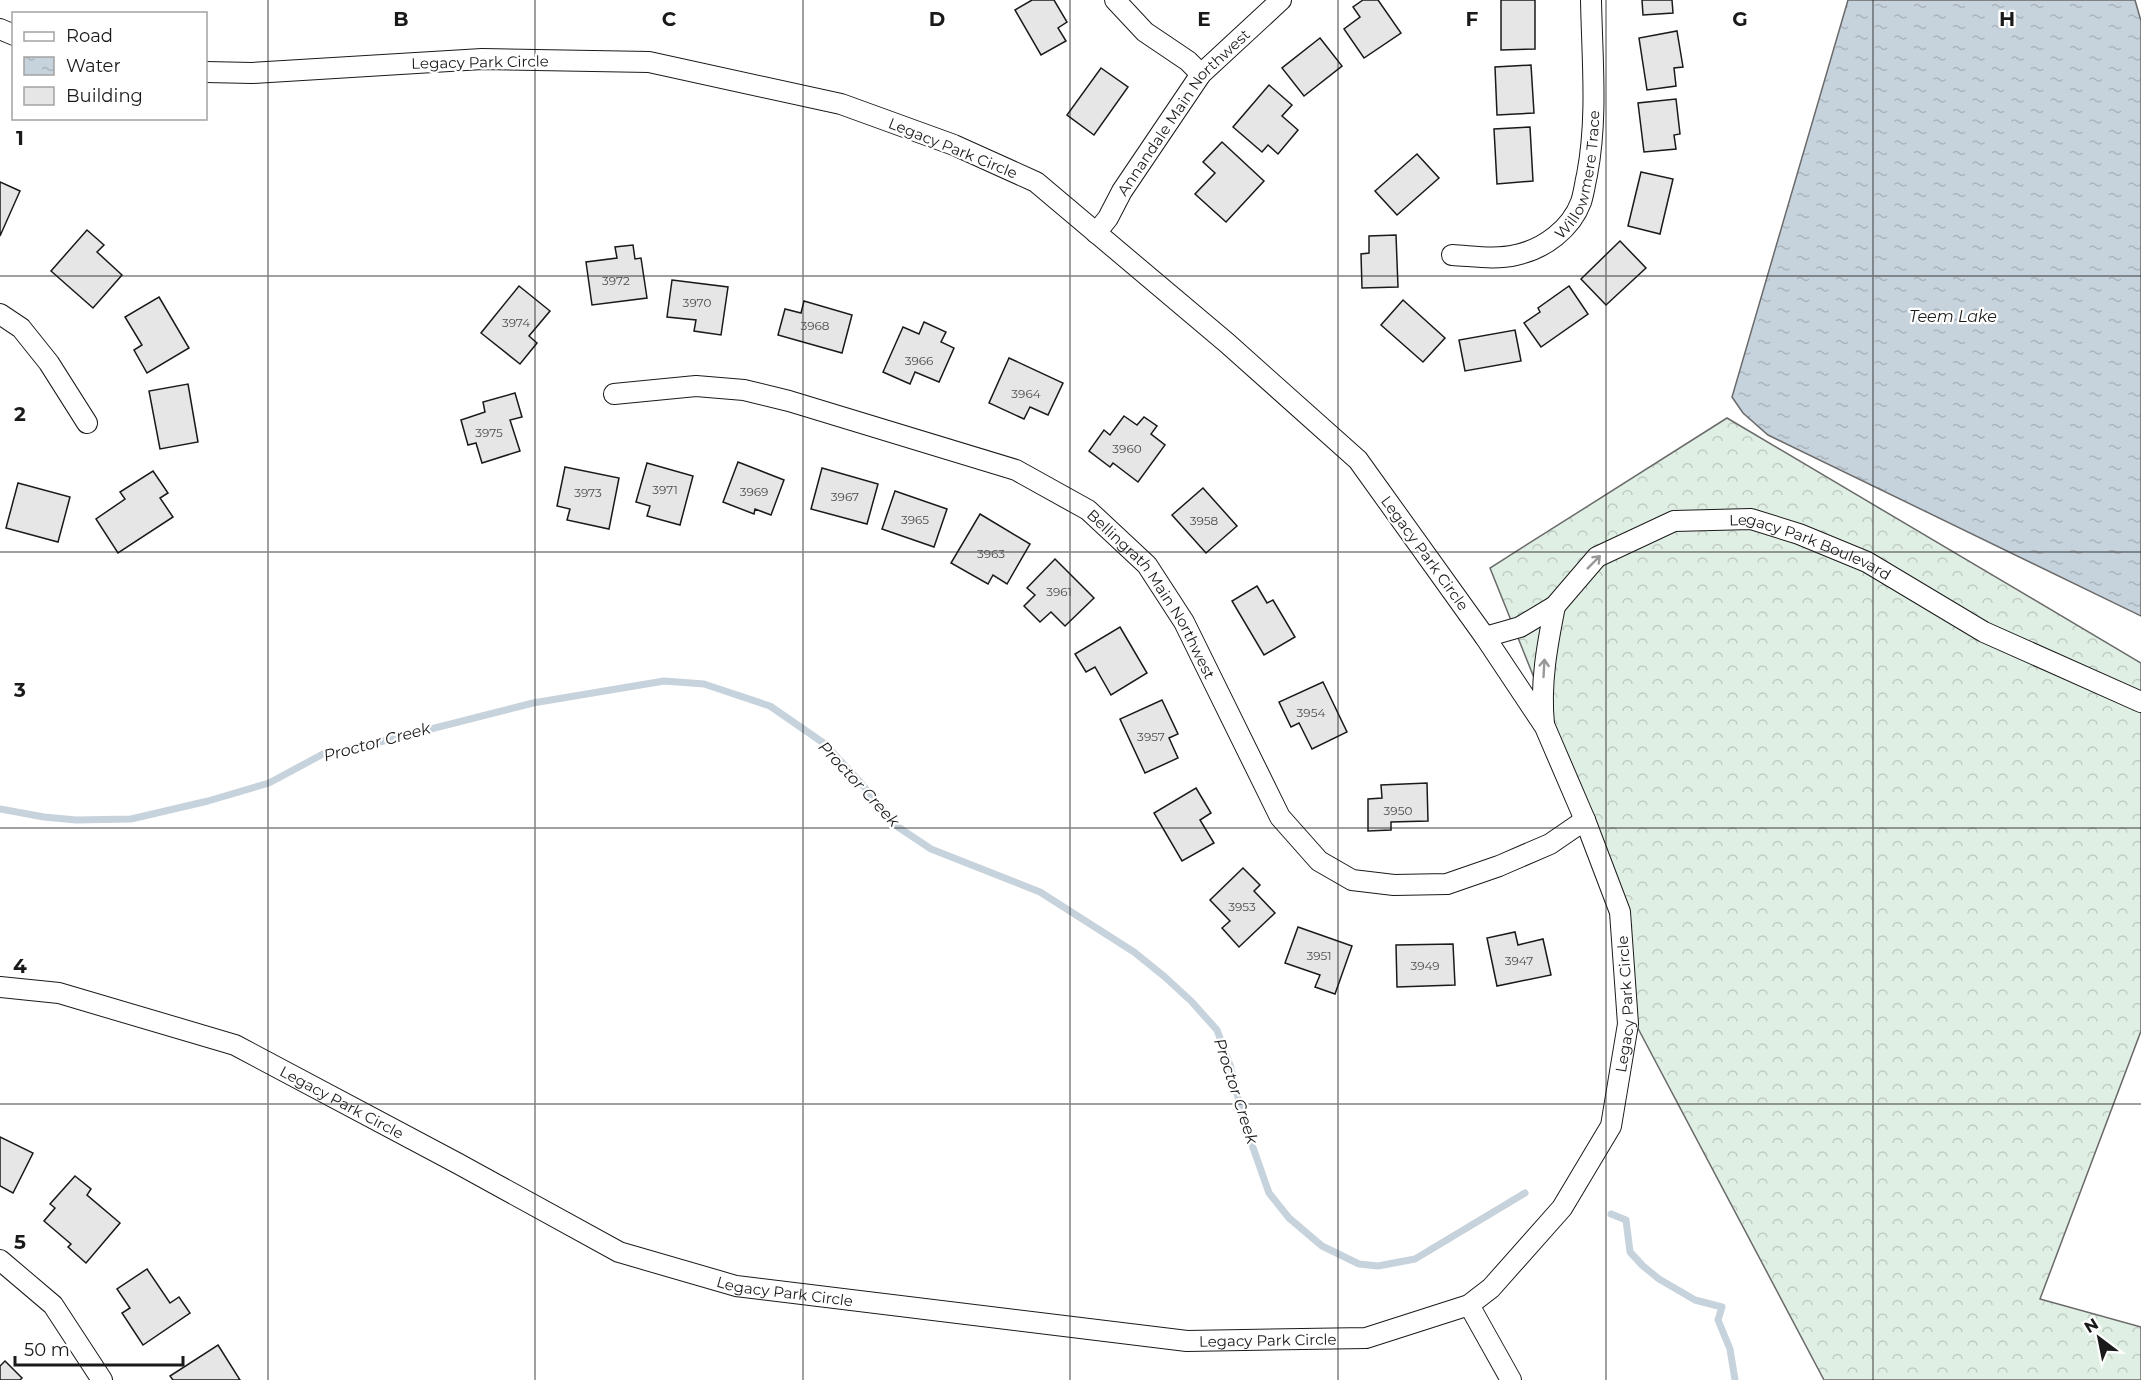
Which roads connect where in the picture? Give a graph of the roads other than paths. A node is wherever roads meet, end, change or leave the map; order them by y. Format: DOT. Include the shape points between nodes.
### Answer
graph roads {
  1 [pos="1115,0"];
  2 [pos="1281,0"];
  3 [pos="1591,0"];
  4 [pos="207,72"];
  5 [pos="1201,74"];
  6 [pos="1096,233"];
  7 [pos="1452,255"];
  8 [pos="0,314"];
  9 [pos="614,394"];
  10 [pos="87,423"];
  11 [pos="1555,606"];
  12 [pos="1485,637"];
  13 [pos="2141,702"];
  14 [pos="1545,727"];
  15 [pos="1584,820"];
  16 [pos="0,987"];
  17 [pos="0,1260"];
  18 [pos="1469,1305"];
  19 [pos="102,1380"];
  20 [pos="1511,1380"];
  1 -- 5 [label="street" via="1145,32"];
  2 -- 5 [label="street, Annandale Main Northwest"];
  3 -- 7 [label="street, Willowmere Trace" via="1591,153 1577,209 1558,234 1532,250 1487,258"];
  4 -- 6 [label="street, Legacy Park Circle" via="252,73 482,59 649,62 842,104 954,145 1036,182"];
  5 -- 6 [label="street, Annandale Main Northwest"];
  6 -- 12 [label="street, Legacy Park Circle" via="1358,460"];
  8 -- 10 [label="street" via="21,328 49,363"];
  9 -- 15 [label="street, Bellingrath Main Northwest" via="696,386 744,390 789,401 1016,470 1088,510 1147,566 1184,622 1280,817 1319,861 1352,880 1394,885 1447,884 1550,844"];
  11 -- 12 [label="street, Legacy Park Boulevard" via="1520,627"];
  11 -- 13 [label="street, Legacy Park Boulevard, one-way" via="1597,557 1674,521 1751,519 1867,562 1984,632"];
  14 -- 11 [label="street, one-way" via="1545,654"];
  12 -- 14 [label="street, Legacy Park Circle"];
  14 -- 15 [label="street, Legacy Park Circle"];
  15 -- 18 [label="street, Legacy Park Circle" via="1620,912 1628,1024 1611,1126 1562,1208 1491,1288"];
  16 -- 18 [label="street, Legacy Park Circle" via="59,993 235,1046 619,1252 736,1286 1187,1341 1366,1338"];
  17 -- 19 [label="street" via="53,1305"];
  18 -- 20 [label="street"];
}
